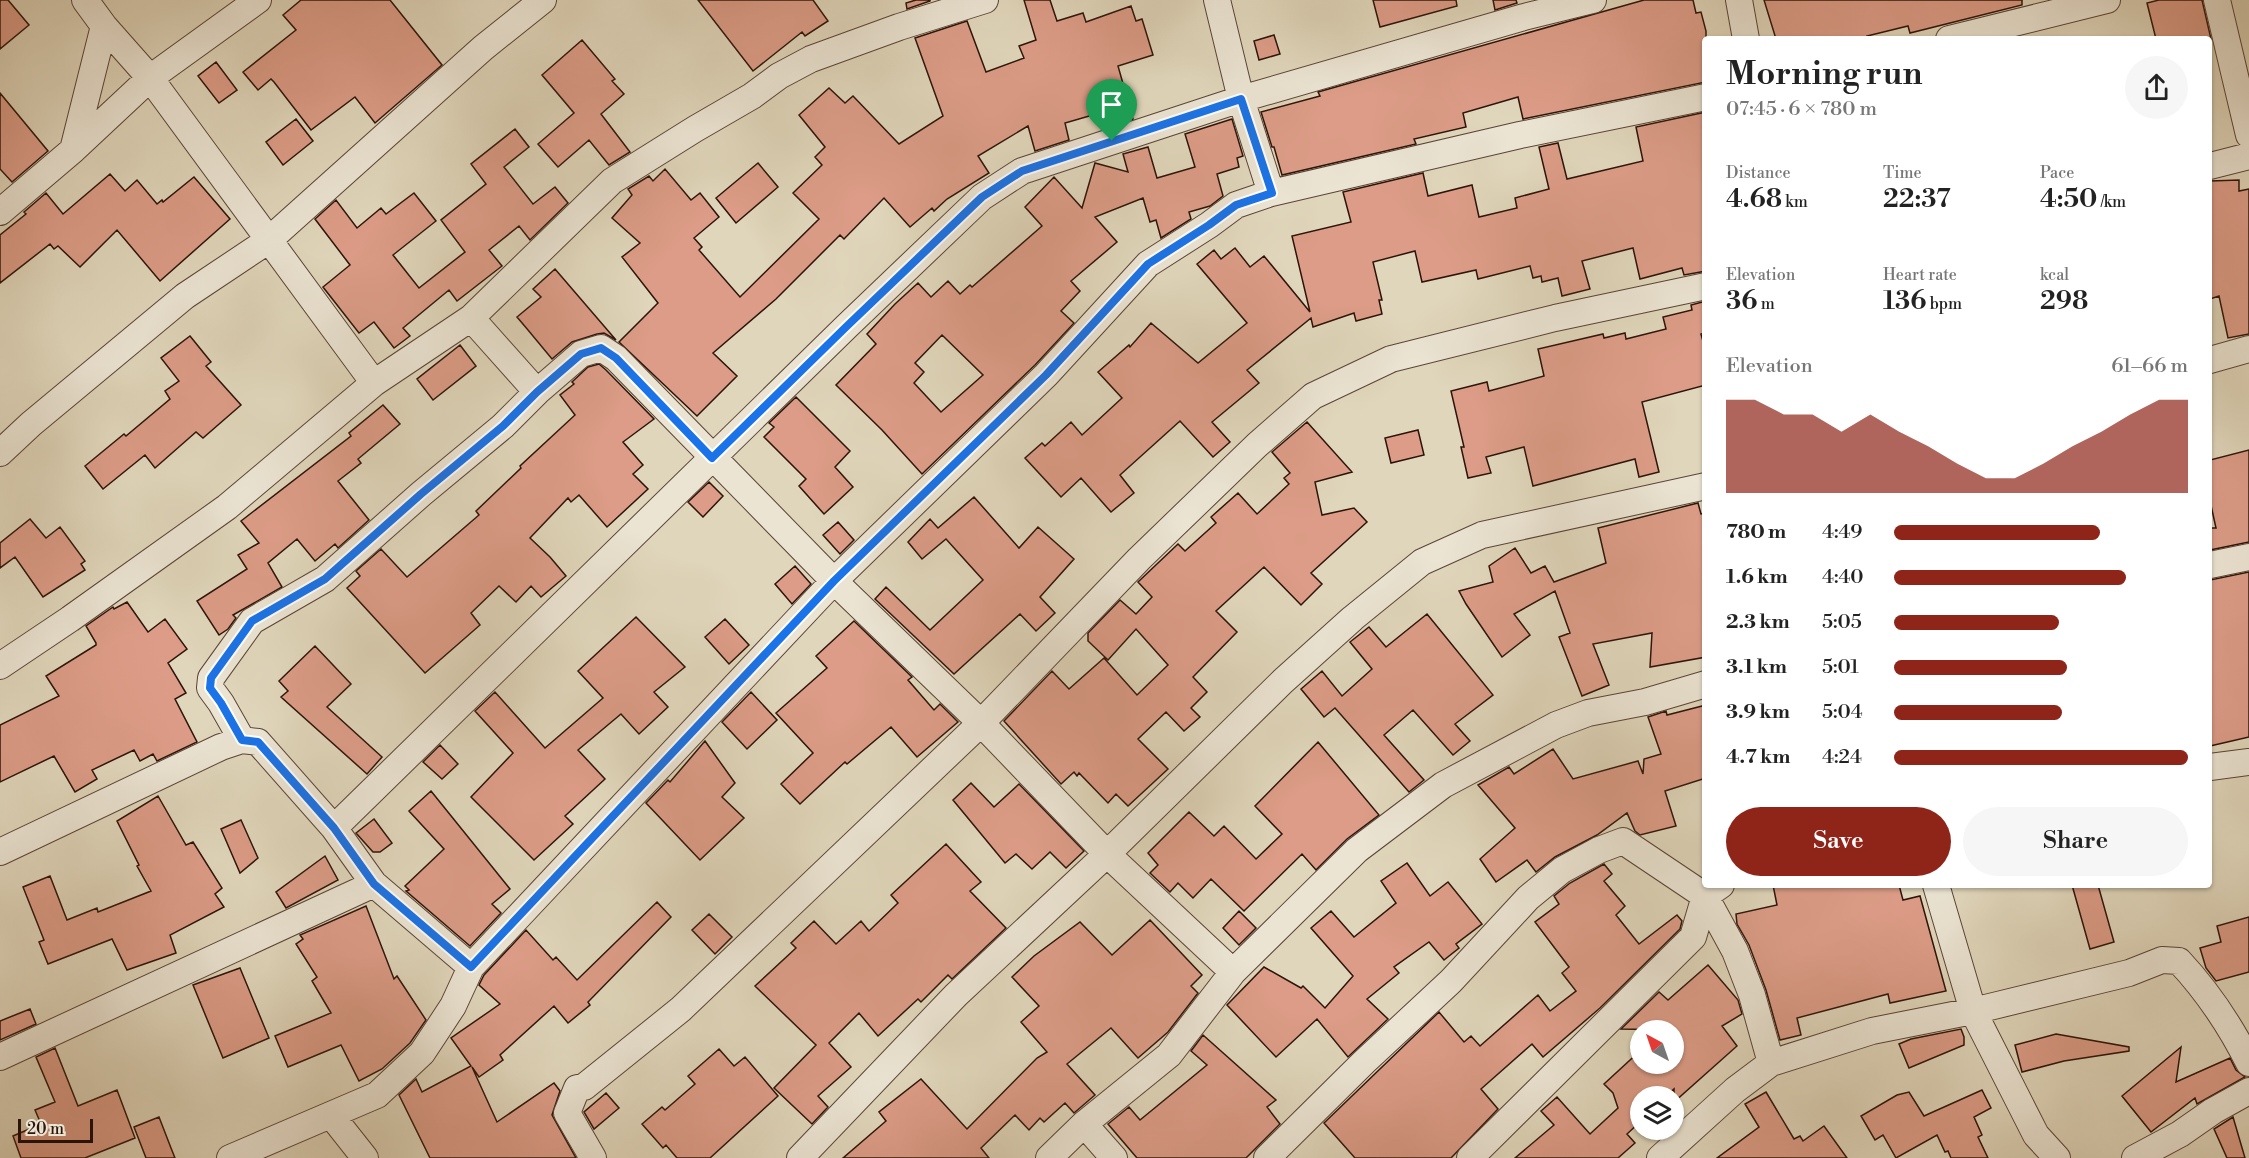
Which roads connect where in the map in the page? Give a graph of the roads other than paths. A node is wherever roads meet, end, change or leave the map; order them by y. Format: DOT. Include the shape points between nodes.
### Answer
graph roads {
  1 [pos="85,0"];
  2 [pos="258,0"];
  3 [pos="543,0"];
  4 [pos="985,0"];
  5 [pos="1217,0"];
  6 [pos="1593,0"];
  7 [pos="1739,0"];
  8 [pos="2107,0"];
  9 [pos="2217,0"];
  10 [pos="104,26"];
  11 [pos="1745,36"];
  12 [pos="1961,36"];
  13 [pos="150,78"];
  14 [pos="1702,98"];
  15 [pos="1241,99"];
  16 [pos="2249,135"];
  17 [pos="73,150"];
  18 [pos="2249,156"];
  19 [pos="2212,165"];
  20 [pos="1272,193"];
  21 [pos="0,212"];
  22 [pos="269,240"];
  23 [pos="1702,287"];
  24 [pos="471,318"];
  25 [pos="2249,350"];
  26 [pos="2212,359"];
  27 [pos="374,383"];
  28 [pos="537,392"];
  29 [pos="0,453"];
  30 [pos="712,458"];
  31 [pos="1702,487"];
  32 [pos="2249,557"];
  33 [pos="2212,565"];
  34 [pos="834,581"];
  35 [pos="0,666"];
  36 [pos="1702,685"];
  37 [pos="981,723"];
  38 [pos="242,740"];
  39 [pos="2249,762"];
  40 [pos="2212,767"];
  41 [pos="334,828"];
  42 [pos="0,852"];
  43 [pos="1107,854"];
  44 [pos="374,884"];
  45 [pos="1702,884"];
  46 [pos="1936,888"];
  47 [pos="1713,890"];
  48 [pos="471,967"];
  49 [pos="1233,972"];
  50 [pos="1973,1011"];
  51 [pos="0,1057"];
  52 [pos="2249,1063"];
  53 [pos="1771,1064"];
  54 [pos="2249,1091"];
  55 [pos="331,1115"];
  56 [pos="1084,1124"];
  57 [pos="230,1158"];
  58 [pos="365,1158"];
  59 [pos="593,1158"];
  60 [pos="800,1158"];
  61 [pos="1049,1158"];
  62 [pos="1114,1158"];
  63 [pos="1267,1158"];
  64 [pos="1470,1158"];
  65 [pos="1660,1158"];
  66 [pos="2057,1158"];
  67 [pos="2135,1158"];
  1 -- 10 [label="street"];
  2 -- 13 [label="street"];
  3 -- 22 [label="street" via="483,48"];
  4 -- 24 [label="street" via="811,59 779,76 612,181"];
  5 -- 15 [label="street"];
  6 -- 15 [label="street"];
  7 -- 11 [label="street"];
  8 -- 12 [label="street"];
  9 -- 16 [label="street"];
  10 -- 13 [label="street"];
  10 -- 17 [label="street"];
  13 -- 17 [label="street"];
  13 -- 22 [label="street"];
  14 -- 20 [label="street" via="1520,135"];
  15 -- 20 [label="street"];
  15 -- 30 [label="street" via="1022,171 982,197"];
  17 -- 21 [label="street"];
  18 -- 19 [label="street"];
  20 -- 34 [label="street" via="1236,205 1148,264 1046,375"];
  22 -- 27 [label="street"];
  22 -- 29 [label="street" via="185,296"];
  23 -- 37 [label="street" via="1391,359 1313,396 1139,560"];
  24 -- 27 [label="street"];
  24 -- 28 [label="street"];
  25 -- 26 [label="street"];
  27 -- 35 [label="street" via="227,507"];
  28 -- 30 [label="street" via="581,354 601,348 616,358"];
  28 -- 38 [label="street" via="503,426 325,579 252,621 211,678 210,688"];
  30 -- 34 [label="street"];
  30 -- 41 [label="street"];
  31 -- 43 [label="street" via="1482,535 1422,561 1283,681"];
  32 -- 33 [label="street"];
  34 -- 37 [label="street"];
  34 -- 48 [label="street"];
  36 -- 49 [label="street" via="1588,713 1556,725 1443,785 1357,850"];
  37 -- 43 [label="street"];
  37 -- 59 [label="street" via="681,1009 578,1088 567,1113"];
  38 -- 41 [label="street" via="258,742"];
  38 -- 42 [label="street"];
  39 -- 40 [label="street"];
  41 -- 44 [label="street"];
  43 -- 49 [label="street"];
  43 -- 60 [label="street" via="956,995"];
  44 -- 48 [label="street"];
  44 -- 51 [label="street"];
  45 -- 63 [label="street" via="1623,841 1562,870 1528,898 1451,981"];
  46 -- 50 [label="street"];
  47 -- 53 [label="street" via="1752,994"];
  47 -- 64 [label="street" via="1693,937"];
  48 -- 55 [label="street" via="453,1006 422,1053 377,1095"];
  49 -- 56 [label="street" via="1169,1055"];
  50 -- 52 [label="street" via="2128,973 2162,960 2179,961 2207,993"];
  50 -- 53 [label="street" via="1872,1031"];
  50 -- 66 [label="street" via="2036,1135"];
  53 -- 65 [label="street" via="1735,1090"];
  54 -- 67 [label="street"];
  55 -- 57 [label="street"];
  55 -- 58 [label="street"];
  56 -- 61 [label="street"];
  56 -- 62 [label="street"];
}
